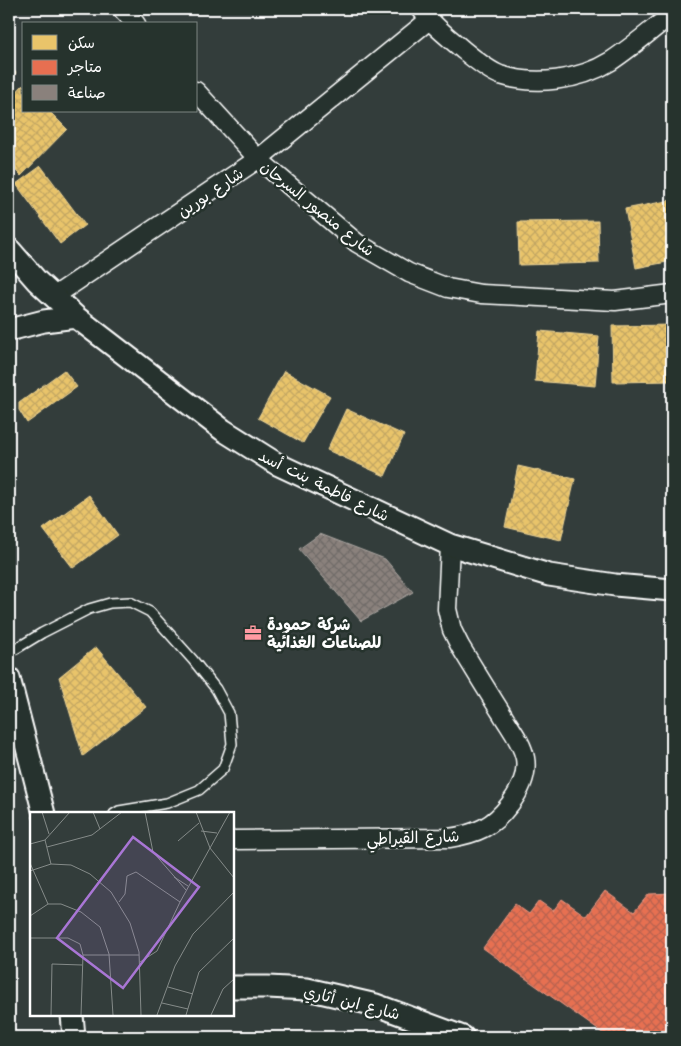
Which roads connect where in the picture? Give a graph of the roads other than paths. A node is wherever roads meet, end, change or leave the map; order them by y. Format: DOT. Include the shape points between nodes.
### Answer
graph roads {
  1 [pos="122,9"];
  2 [pos="425,14"];
  3 [pos="672,14"];
  4 [pos="134,22"];
  5 [pos="198,93"];
  6 [pos="258,159"];
  7 [pos="11,261"];
  8 [pos="672,294"];
  9 [pos="53,297"];
  10 [pos="76,317"];
  11 [pos="9,330"];
  12 [pos="450,545"];
  13 [pos="672,590"];
  14 [pos="9,653"];
  15 [pos="9,678"];
  16 [pos="43,812"];
  17 [pos="117,812"];
  18 [pos="234,840"];
  19 [pos="234,980"];
  20 [pos="234,987"];
  21 [pos="268,987"];
  22 [pos="72,1016"];
  23 [pos="74,1037"];
  24 [pos="463,1037"];
  1 -- 4 [label="street"];
  2 -- 3 [label="street" via="472,57 498,74 527,80 553,80 580,75 610,61"];
  2 -- 6 [label="street, شارع بورين"];
  5 -- 6 [label="street, شارع منصور السرحان"];
  6 -- 8 [label="street, شارع منصور السرحان" via="357,242 409,273 448,288 481,294 592,301"];
  6 -- 9 [label="street, شارع بورين"];
  7 -- 9 [label="street, شارع فاطمة بنت أسد"];
  9 -- 10 [label="street, شارع فاطمة بنت أسد"];
  10 -- 11 [label="street"];
  10 -- 12 [label="street, شارع فاطمة بنت أسد" via="253,450"];
  12 -- 13 [label="street, شارع فاطمة بنت أسد" via="550,575"];
  12 -- 18 [label="street, شارع القيراطي" via="447,609 452,630 518,740 525,759 524,778 504,813 486,828 470,835 449,838"];
  14 -- 17 [label="lane" via="89,610 130,602 150,612 216,689 229,713 232,744 223,769 199,790 167,803"];
  15 -- 16 [label="street"];
  19 -- 21 [label="street, شارع ابن أثاري"];
  20 -- 21 [label="street, شارع ابن أثاري"];
  21 -- 24 [label="street, شارع ابن أثاري" via="307,989 376,1004"];
  22 -- 23 [label="street"];
}
